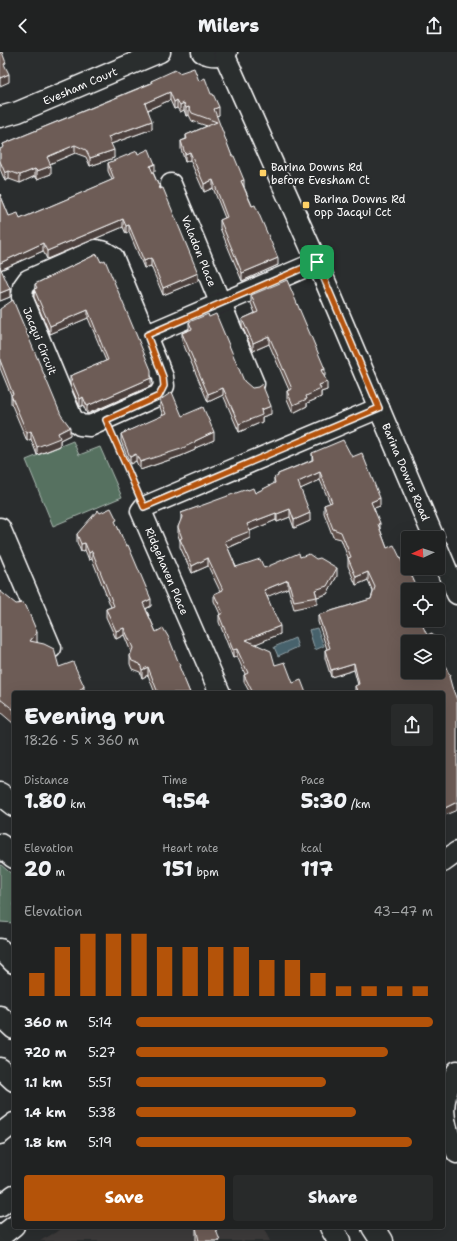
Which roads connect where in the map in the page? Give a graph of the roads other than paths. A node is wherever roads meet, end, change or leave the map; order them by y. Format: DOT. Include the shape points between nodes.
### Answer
graph roads {
  1 [pos="160,52"];
  2 [pos="202,52"];
  3 [pos="226,53"];
  4 [pos="0,117"];
  5 [pos="172,184"];
  6 [pos="317,262"];
  7 [pos="220,304"];
  8 [pos="147,335"];
  9 [pos="254,384"];
  10 [pos="379,408"];
  11 [pos="0,528"];
  12 [pos="431,531"];
  13 [pos="445,566"];
  14 [pos="457,594"];
  15 [pos="51,648"];
  16 [pos="219,691"];
  17 [pos="0,794"];
  18 [pos="12,803"];
  19 [pos="0,845"];
  20 [pos="457,852"];
  21 [pos="12,855"];
  22 [pos="445,861"];
  23 [pos="0,949"];
  24 [pos="12,961"];
  25 [pos="0,1016"];
  26 [pos="12,1027"];
  27 [pos="0,1068"];
  28 [pos="12,1079"];
  29 [pos="450,1079"];
  30 [pos="457,1153"];
  31 [pos="12,1197"];
  32 [pos="0,1206"];
  33 [pos="12,1228"];
  34 [pos="332,1229"];
  35 [pos="374,1229"];
  36 [pos="0,1237"];
  37 [pos="339,1241"];
  38 [pos="382,1241"];
  1 -- 4 [label="street, Evesham Court" via="18,112"];
  2 -- 3 [label="street" via="210,55"];
  3 -- 6 [label="street, Barina Downs Road"];
  5 -- 7 [label="street, Valadon Place"];
  6 -- 7 [label="street"];
  6 -- 10 [label="street, Barina Downs Road"];
  7 -- 8 [label="street"];
  7 -- 9 [label="street, Valadon Place"];
  8 -- 8 [label="street, Jacqui Circuit" via="113,257 105,252 96,250 28,280 23,287 22,297 72,418 80,425 90,426 159,396 164,386 163,377"];
  10 -- 12 [label="street, Barina Downs Road"];
  10 -- 16 [label="street, Ridgehaven Place" via="144,507 141,511"];
  11 -- 15 [label="street"];
  13 -- 14 [label="street"];
  17 -- 18 [label="main road"];
  19 -- 21 [label="main road"];
  20 -- 22 [label="street"];
  23 -- 24 [label="street"];
  25 -- 26 [label="street"];
  27 -- 28 [label="street"];
  29 -- 30 [label="street" via="445,1097 445,1126"];
  31 -- 32 [label="street"];
  33 -- 36 [label="street"];
  34 -- 37 [label="main road"];
  35 -- 38 [label="main road"];
}
